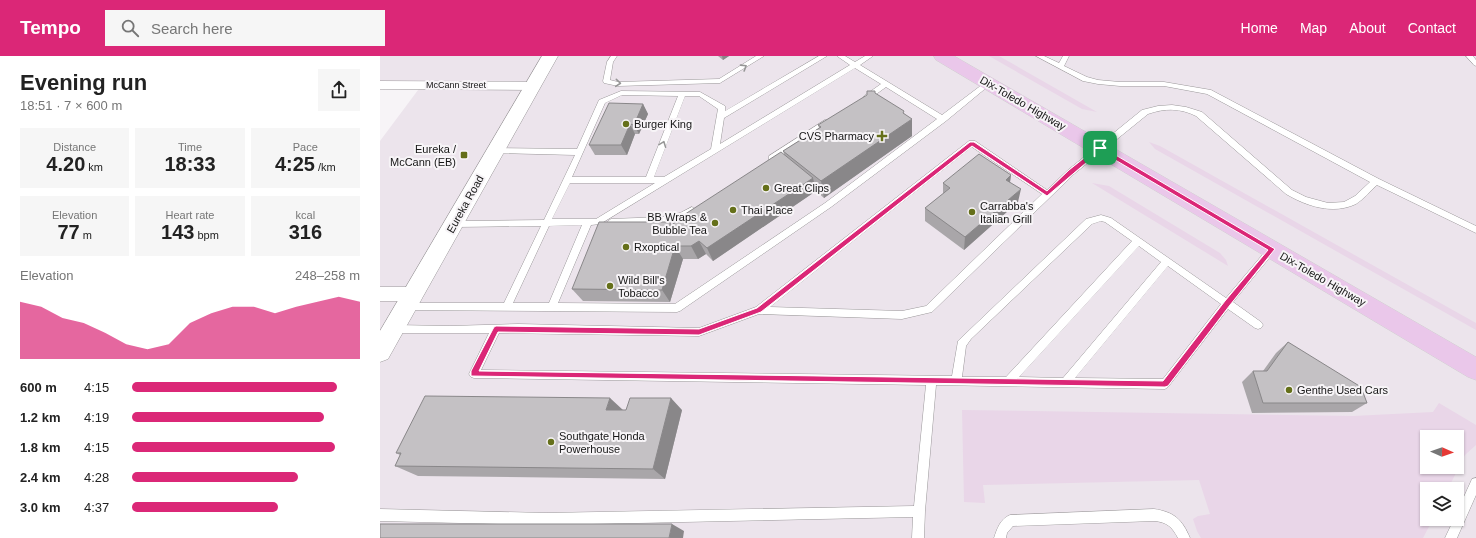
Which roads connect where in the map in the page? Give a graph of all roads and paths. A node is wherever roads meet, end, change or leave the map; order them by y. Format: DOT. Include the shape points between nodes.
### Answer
graph roads {
  1 [pos="550,56"];
  2 [pos="614,56"];
  3 [pos="761,56"];
  4 [pos="824,56"];
  5 [pos="840,56"];
  6 [pos="870,56"];
  7 [pos="942,56"];
  8 [pos="1039,56"];
  9 [pos="1066,56"];
  10 [pos="1469,56"];
  11 [pos="1476,64"];
  12 [pos="855,65"];
  13 [pos="1060,67"];
  14 [pos="989,83"];
  15 [pos="886,84"];
  16 [pos="380,85"];
  17 [pos="533,86"];
  18 [pos="682,94"];
  19 [pos="860,101"];
  20 [pos="720,117"];
  21 [pos="834,118"];
  22 [pos="943,119"];
  23 [pos="1100,148"];
  24 [pos="495,150"];
  25 [pos="715,150"];
  26 [pos="580,152"];
  27 [pos="762,164"];
  28 [pos="567,180"];
  29 [pos="649,180"];
  30 [pos="665,180"];
  31 [pos="1376,181"];
  32 [pos="1047,194"];
  33 [pos="697,207"];
  34 [pos="548,222"];
  35 [pos="592,222"];
  36 [pos="455,224"];
  37 [pos="1476,230"];
  38 [pos="1138,242"];
  39 [pos="1272,249"];
  40 [pos="1166,262"];
  41 [pos="380,294"];
  42 [pos="410,300"];
  43 [pos="1227,303"];
  44 [pos="552,307"];
  45 [pos="506,308"];
  46 [pos="759,310"];
  47 [pos="1258,325"];
  48 [pos="393,329"];
  49 [pos="496,329"];
  50 [pos="380,352"];
  51 [pos="1476,368"];
  52 [pos="932,382"];
  53 [pos="956,382"];
  54 [pos="1008,382"];
  55 [pos="1065,383"];
  56 [pos="1476,483"];
  57 [pos="919,511"];
  58 [pos="380,515"];
  59 [pos="918,538"];
  60 [pos="1000,538"];
  61 [pos="1184,538"];
  62 [pos="1450,538"];
  1 -- 17 [label="main road, Eureka Road"];
  2 -- 3 [label="lane, one-way" via="606,81 618,84 720,81"];
  4 -- 20 [label="lane"];
  5 -- 12 [label="lane"];
  6 -- 12 [label="lane"];
  7 -- 14 [label="main road, Dix-Toledo Highway"];
  8 -- 13 [label="lane"];
  9 -- 13 [label="lane"];
  10 -- 11 [label="lane"];
  12 -- 15 [label="lane"];
  12 -- 25 [label="lane"];
  13 -- 31 [label="lane" via="1098,82 1164,84 1209,92"];
  14 -- 22 [label="lane"];
  14 -- 23 [label="main road, Dix-Toledo Highway"];
  15 -- 19 [label="lane"];
  15 -- 22 [label="lane"];
  16 -- 17 [label="street, McCann Street"];
  17 -- 24 [label="main road, Eureka Road"];
  18 -- 20 [label="lane" via="700,94 722,108"];
  18 -- 26 [label="lane" via="621,93 609,98 602,102"];
  29 -- 18 [label="lane, one-way"];
  20 -- 25 [label="lane"];
  21 -- 27 [label="lane"];
  22 -- 44 [label="lane" via="828,205 676,308"];
  23 -- 31 [label="lane" via="1145,112 1158,107 1188,108 1199,114 1289,192 1301,199 1316,204 1338,205 1352,202"];
  23 -- 32 [label="lane"];
  23 -- 39 [label="main road, Dix-Toledo Highway"];
  24 -- 26 [label="lane"];
  24 -- 36 [label="main road, Eureka Road"];
  25 -- 30 [label="lane"];
  26 -- 28 [label="lane"];
  28 -- 29 [label="lane"];
  28 -- 34 [label="lane"];
  29 -- 30 [label="lane"];
  30 -- 35 [label="lane"];
  31 -- 37 [label="lane"];
  32 -- 46 [label="lane" via="929,309 902,315"];
  32 -- 46 [label="lane" via="972,143"];
  33 -- 35 [label="lane" via="684,215 665,221"];
  34 -- 35 [label="lane"];
  34 -- 36 [label="lane"];
  34 -- 45 [label="lane"];
  35 -- 44 [label="lane"];
  36 -- 42 [label="main road, Eureka Road"];
  38 -- 40 [label="lane"];
  38 -- 53 [label="lane" via="1108,220 1101,218 1090,221 961,344"];
  38 -- 54 [label="lane"];
  39 -- 43 [label="lane"];
  39 -- 51 [label="main road, Dix-Toledo Highway"];
  40 -- 43 [label="lane"];
  40 -- 55 [label="lane"];
  41 -- 42 [label="street"];
  42 -- 45 [label="lane"];
  42 -- 48 [label="main road, Eureka Road"];
  43 -- 47 [label="lane"];
  43 -- 55 [label="lane" via="1165,384"];
  44 -- 45 [label="lane"];
  46 -- 49 [label="lane" via="699,332"];
  48 -- 49 [label="lane"];
  48 -- 50 [label="main road, Eureka Road"];
  49 -- 52 [label="lane" via="474,374"];
  52 -- 53 [label="lane"];
  52 -- 57 [label="lane"];
  53 -- 54 [label="lane"];
  54 -- 55 [label="lane"];
  56 -- 62 [label="lane"];
  57 -- 58 [label="lane" via="546,519"];
  57 -- 59 [label="lane"];
  60 -- 61 [label="lane" via="1002,530 1010,521 1154,515 1167,517"];
}
